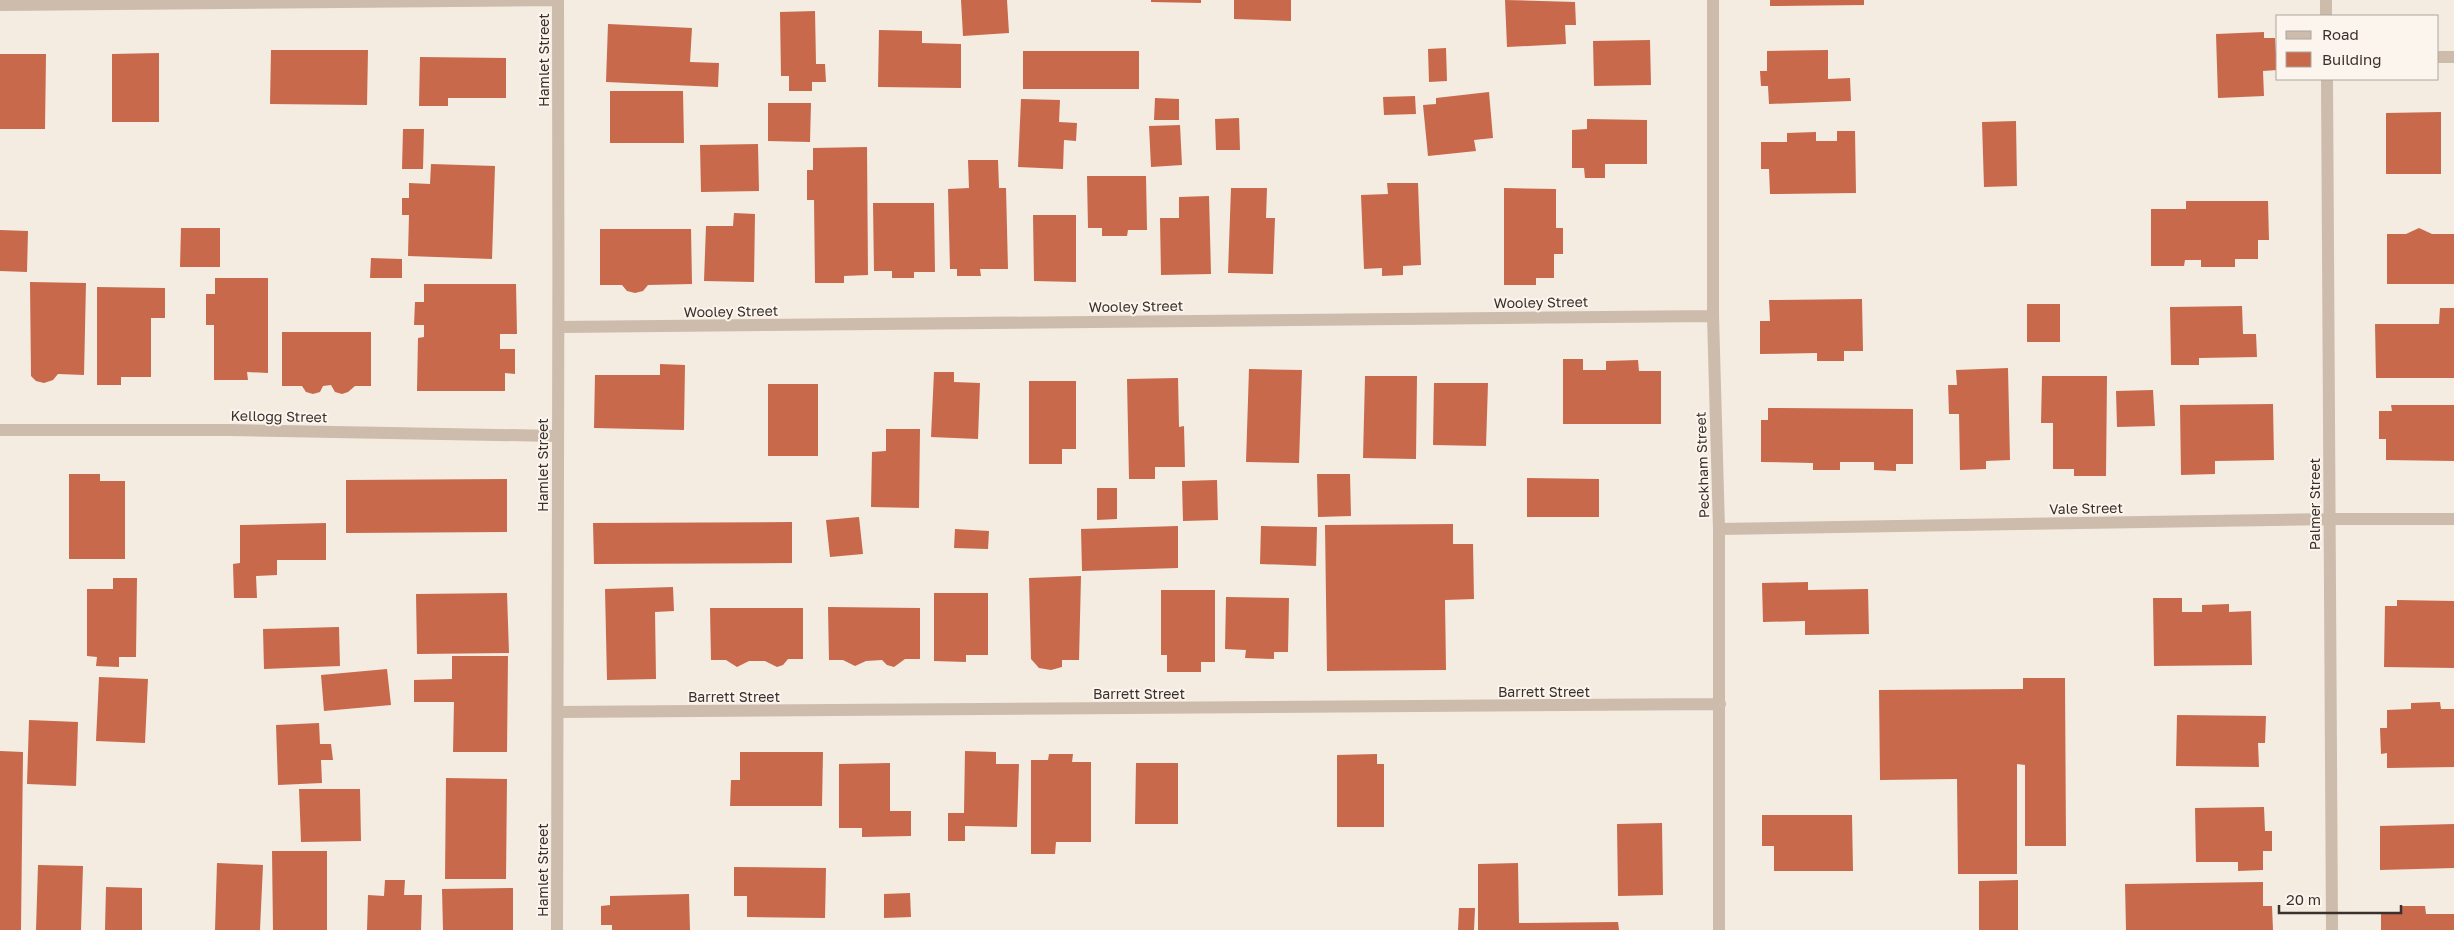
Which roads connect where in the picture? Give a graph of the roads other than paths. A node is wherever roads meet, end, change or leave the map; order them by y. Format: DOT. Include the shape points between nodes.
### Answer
graph roads {
  1 [pos="558,0"];
  2 [pos="1713,0"];
  3 [pos="2326,0"];
  4 [pos="67,1"];
  5 [pos="0,4"];
  6 [pos="2326,15"];
  7 [pos="2439,57"];
  8 [pos="2454,57"];
  9 [pos="2327,80"];
  10 [pos="1713,316"];
  11 [pos="559,327"];
  12 [pos="0,430"];
  13 [pos="557,436"];
  14 [pos="2329,519"];
  15 [pos="2454,519"];
  16 [pos="1719,529"];
  17 [pos="1720,704"];
  18 [pos="558,712"];
  19 [pos="557,930"];
  20 [pos="1719,930"];
  21 [pos="2332,930"];
  1 -- 4 [label="street"];
  1 -- 11 [label="street, Hamlet Street"];
  2 -- 10 [label="street, Peckham Street"];
  3 -- 6 [label="street"];
  4 -- 5 [label="street"];
  7 -- 8 [label="street"];
  9 -- 14 [label="street, Palmer Street"];
  10 -- 11 [label="street, Wooley Street"];
  10 -- 16 [label="street, Peckham Street"];
  11 -- 13 [label="street, Hamlet Street"];
  12 -- 13 [label="street, Kellogg Street"];
  13 -- 18 [label="street, Hamlet Street"];
  14 -- 15 [label="street, Vale Street"];
  14 -- 16 [label="street, Vale Street"];
  14 -- 21 [label="street, Palmer Street"];
  16 -- 17 [label="street, Peckham Street"];
  17 -- 18 [label="street, Barrett Street"];
  17 -- 20 [label="street, Peckham Street"];
  18 -- 19 [label="street, Hamlet Street"];
}
